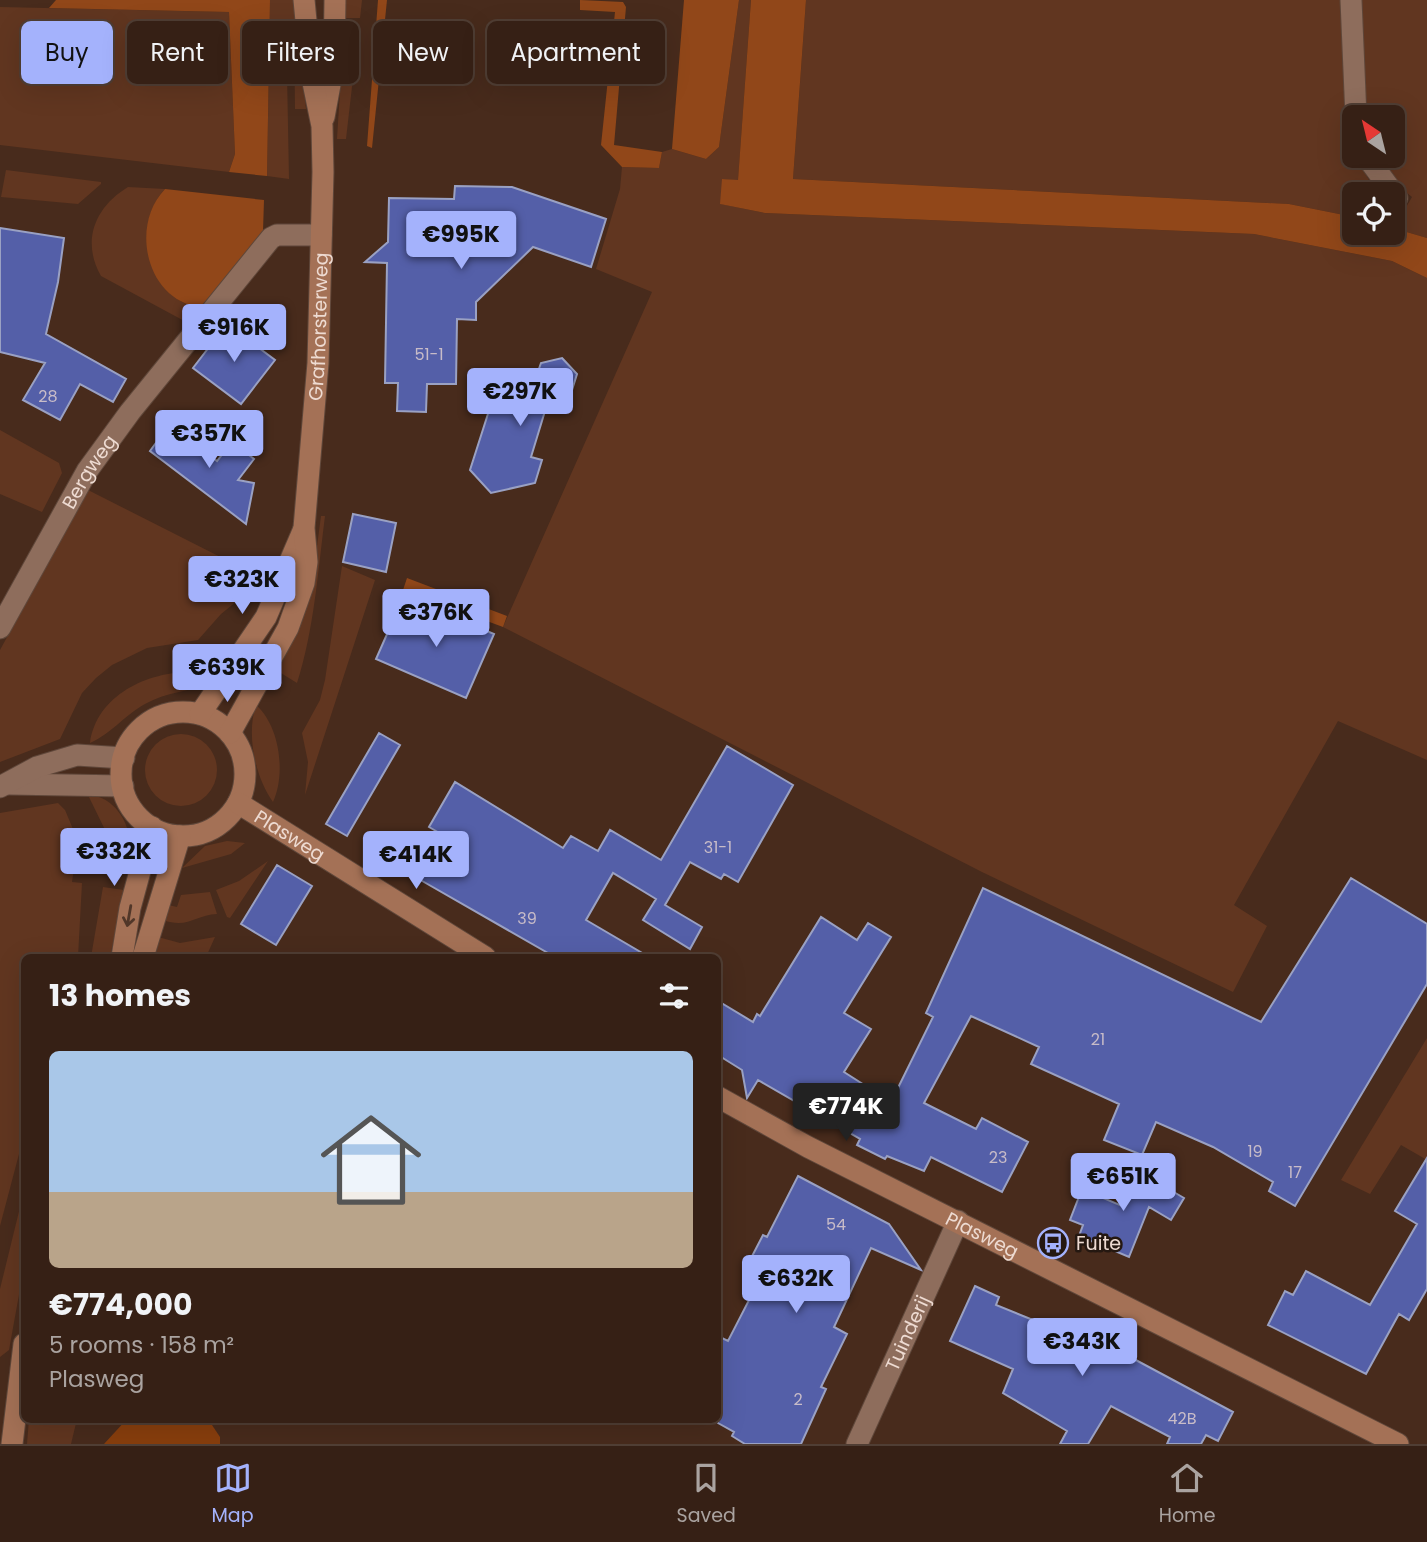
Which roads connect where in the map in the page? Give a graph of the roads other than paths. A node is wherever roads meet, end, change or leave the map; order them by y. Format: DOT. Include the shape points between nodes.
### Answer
graph roads {
  1 [pos="304,0"];
  2 [pos="335,0"];
  3 [pos="1351,0"];
  4 [pos="1355,105"];
  5 [pos="322,126"];
  6 [pos="321,235"];
  7 [pos="304,528"];
  8 [pos="0,628"];
  9 [pos="200,714"];
  10 [pos="230,733"];
  11 [pos="124,758"];
  12 [pos="5,785"];
  13 [pos="123,786"];
  14 [pos="238,803"];
  15 [pos="152,827"];
  16 [pos="180,836"];
  17 [pos="122,954"];
  18 [pos="144,954"];
  19 [pos="480,954"];
  20 [pos="721,1099"];
  21 [pos="958,1222"];
  22 [pos="21,1369"];
  23 [pos="12,1444"];
  24 [pos="857,1444"];
  25 [pos="1398,1444"];
  1 -- 5 [label="main road, Grafhorsterweg"];
  2 -- 5 [label="main road, Grafhorsterweg" via="334,63"];
  3 -- 4 [label="street"];
  5 -- 6 [label="main road, Grafhorsterweg"];
  6 -- 7 [label="main road, Grafhorsterweg" via="312,460"];
  6 -- 8 [label="street, Bergweg" via="277,235 266,244 87,471"];
  7 -- 9 [label="main road, Grafhorsterweg" via="266,617"];
  7 -- 10 [label="main road, Grafhorsterweg" via="307,562 297,604 275,655"];
  9 -- 10 [label="main road"];
  9 -- 11 [label="main road" via="172,713 147,724"];
  10 -- 14 [label="main road" via="244,760"];
  11 -- 12 [label="street" via="77,755 37,767"];
  11 -- 13 [label="main road"];
  12 -- 13 [label="street"];
  13 -- 15 [label="main road" via="133,810"];
  14 -- 16 [label="main road" via="230,815 207,831"];
  14 -- 19 [label="main road, Plasweg"];
  15 -- 16 [label="main road"];
  15 -- 17 [label="main road, one-way"];
  16 -- 18 [label="main road"];
  20 -- 21 [label="main road, Plasweg"];
  21 -- 24 [label="street, Tuinderij"];
  21 -- 25 [label="main road, Plasweg"];
  22 -- 23 [label="main road"];
}
